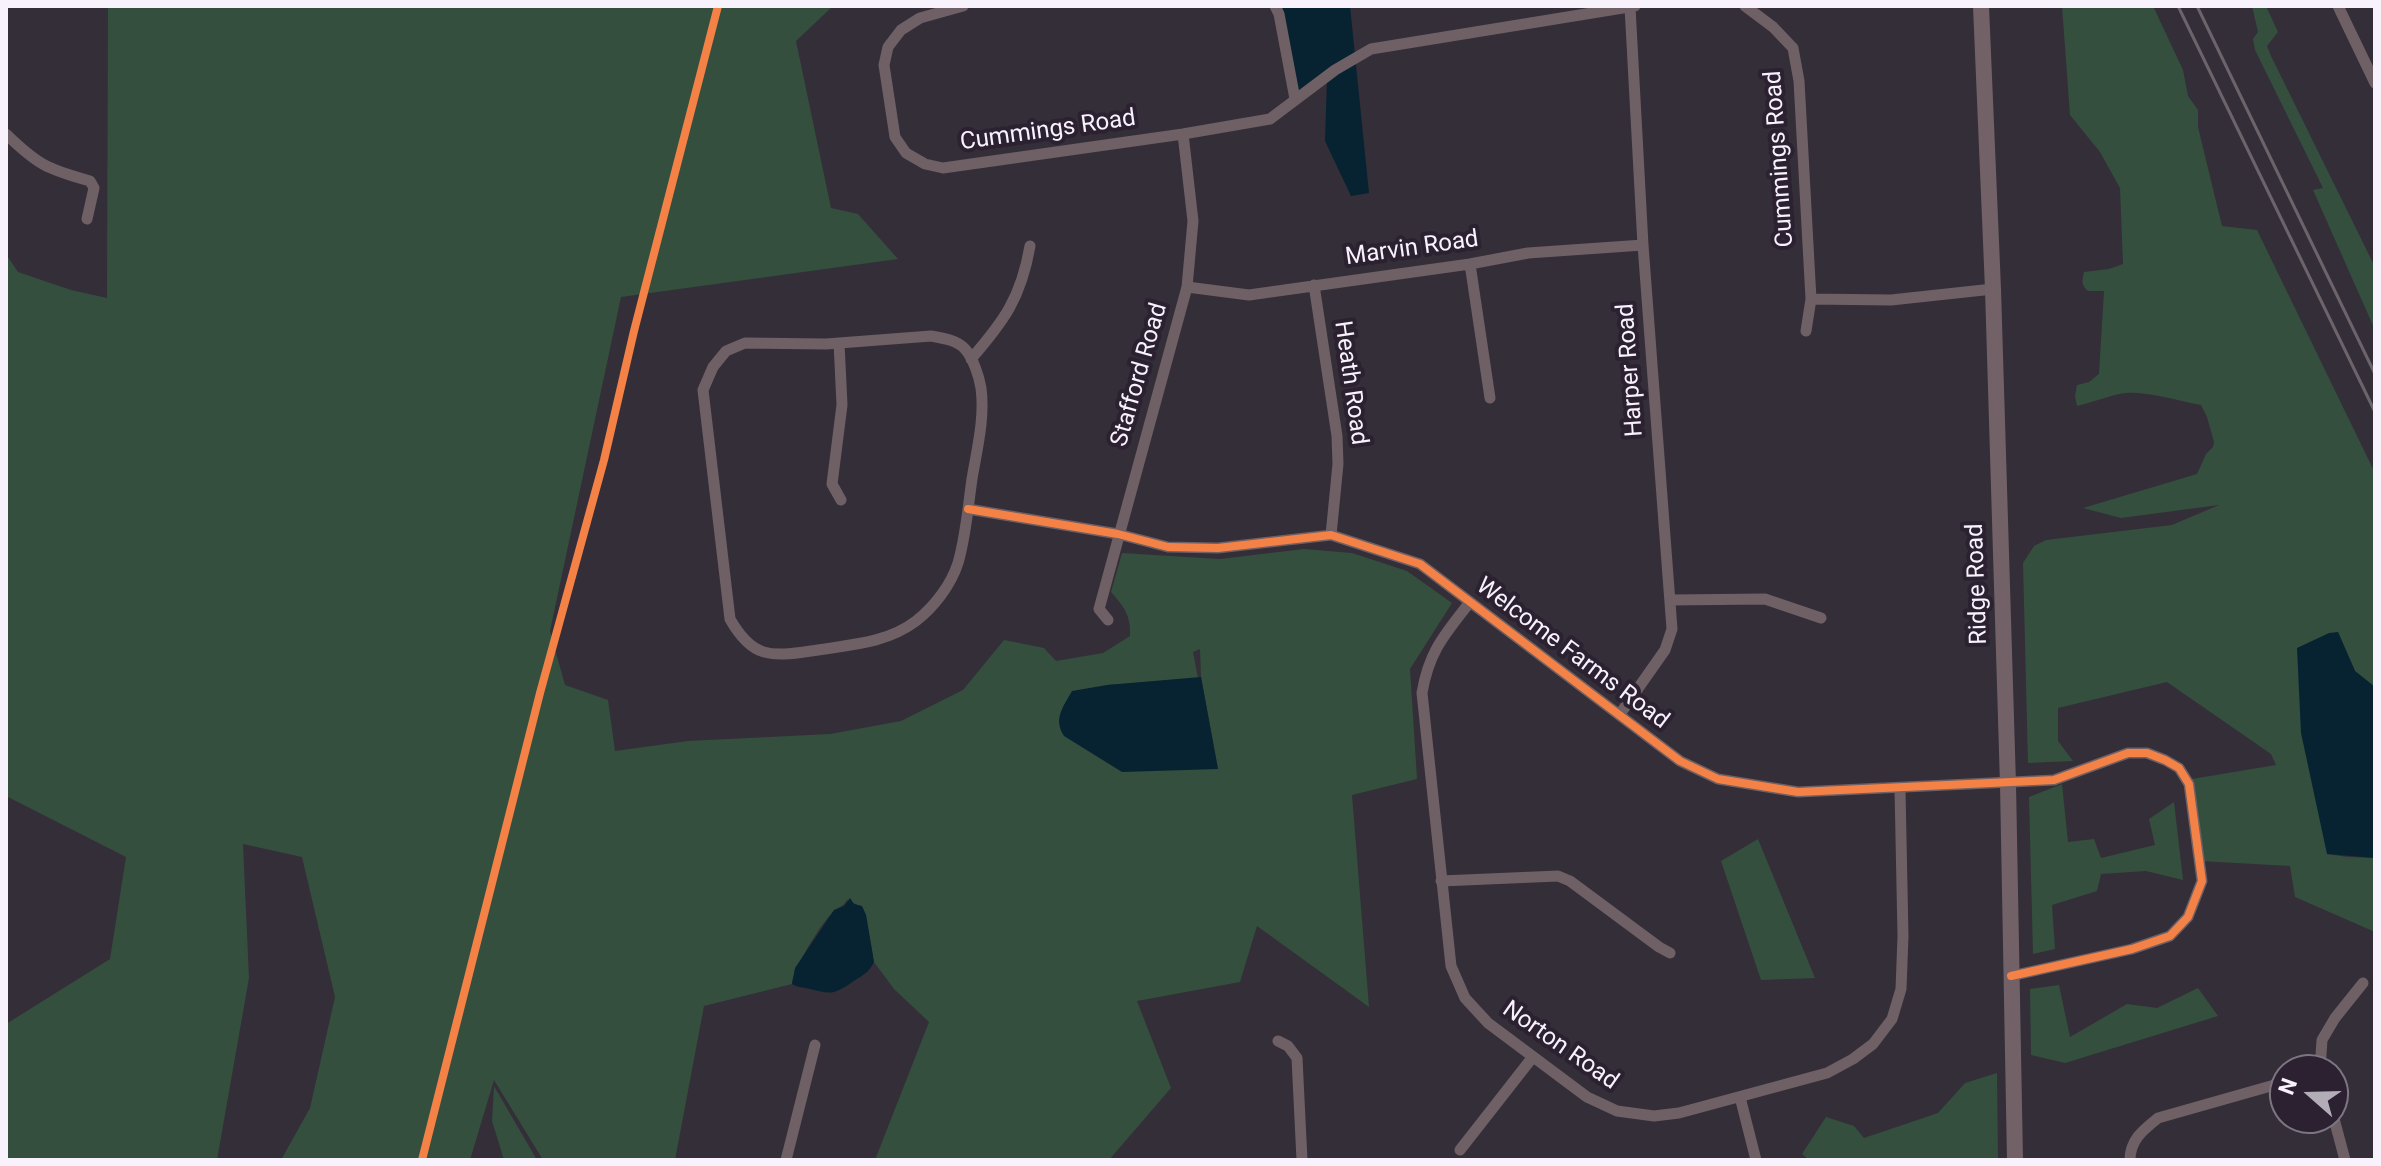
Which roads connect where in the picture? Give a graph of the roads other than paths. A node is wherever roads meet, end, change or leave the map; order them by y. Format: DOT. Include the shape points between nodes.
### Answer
graph roads {
  1 [pos="963,6"];
  2 [pos="1275,6"];
  3 [pos="1632,6"];
  4 [pos="1745,6"];
  5 [pos="1981,6"];
  6 [pos="2338,6"];
  7 [pos="2375,83"];
  8 [pos="1295,99"];
  9 [pos="6,134"];
  10 [pos="1183,134"];
  11 [pos="87,219"];
  12 [pos="1643,245"];
  13 [pos="1030,246"];
  14 [pos="1470,264"];
  15 [pos="1314,285"];
  16 [pos="1187,287"];
  17 [pos="1993,289"];
  18 [pos="1811,299"];
  19 [pos="1806,331"];
  20 [pos="839,343"];
  21 [pos="971,359"];
  22 [pos="1490,398"];
  23 [pos="841,500"];
  24 [pos="968,509"];
  25 [pos="1118,534"];
  26 [pos="1331,535"];
  27 [pos="1670,600"];
  28 [pos="1470,602"];
  29 [pos="1821,618"];
  30 [pos="1108,620"];
  31 [pos="1620,714"];
  32 [pos="2008,784"];
  33 [pos="1900,789"];
  34 [pos="1441,881"];
  35 [pos="1670,953"];
  36 [pos="2011,976"];
  37 [pos="2363,983"];
  38 [pos="1278,1041"];
  39 [pos="815,1045"];
  40 [pos="2321,1054"];
  41 [pos="1532,1058"];
  42 [pos="2269,1087"];
  43 [pos="1740,1097"];
  44 [pos="2338,1134"];
  45 [pos="1460,1150"];
  46 [pos="786,1160"];
  47 [pos="1302,1160"];
  48 [pos="1756,1160"];
  49 [pos="2015,1160"];
  50 [pos="2130,1160"];
  51 [pos="2345,1160"];
  1 -- 10 [label="street, Cummings Road" via="920,18 888,47 884,65 895,137 906,153 943,168"];
  2 -- 8 [label="street"];
  3 -- 8 [label="street, Cummings Road" via="1371,49"];
  3 -- 12 [label="street, Harper Road"];
  4 -- 18 [label="street, Cummings Road" via="1793,48"];
  5 -- 17 [label="street, Ridge Road"];
  6 -- 7 [label="street"];
  8 -- 10 [label="street, Cummings Road" via="1270,119"];
  9 -- 11 [label="street" via="31,159 90,181 94,188"];
  10 -- 16 [label="street, Stafford Road" via="1193,221"];
  12 -- 14 [label="street, Marvin Road" via="1528,253"];
  12 -- 27 [label="street, Harper Road"];
  13 -- 21 [label="street" via="1018,293 1001,324"];
  14 -- 15 [label="street, Marvin Road"];
  14 -- 22 [label="street"];
  15 -- 16 [label="street, Marvin Road" via="1249,295"];
  15 -- 26 [label="street, Heath Road" via="1337,436"];
  16 -- 25 [label="street, Stafford Road"];
  17 -- 18 [label="street" via="1891,300"];
  17 -- 32 [label="street, Ridge Road"];
  18 -- 19 [label="street, Cummings Road"];
  20 -- 21 [label="street" via="931,336 964,347"];
  20 -- 23 [label="street" via="842,405 832,484"];
  20 -- 24 [label="street" via="745,343 726,351 703,390 730,619 739,635 754,648 777,656 894,634 915,622 949,583"];
  21 -- 24 [label="street" via="981,387 982,420"];
  24 -- 25 [label="street, Welcome Farms Road"];
  25 -- 26 [label="street, Welcome Farms Road" via="1168,547 1206,548"];
  25 -- 30 [label="street, Stafford Road" via="1099,609"];
  26 -- 28 [label="street, Welcome Farms Road" via="1420,564"];
  27 -- 29 [label="street" via="1765,599"];
  27 -- 31 [label="street, Harper Road" via="1672,629 1665,650"];
  28 -- 31 [label="street, Welcome Farms Road"];
  28 -- 34 [label="street, Norton Road" via="1436,646 1422,693"];
  31 -- 33 [label="street, Welcome Farms Road" via="1680,761 1718,779 1798,792"];
  32 -- 33 [label="street, Welcome Farms Road"];
  32 -- 36 [label="street, Ridge Road"];
  32 -- 36 [label="street, Welcome Farms Road" via="2054,780 2128,753 2165,760 2179,768 2189,784 2202,881 2188,917 2170,936"];
  33 -- 43 [label="street, Norton Road" via="1903,936 1901,989 1892,1019 1873,1044 1827,1073"];
  34 -- 35 [label="street" via="1558,876"];
  34 -- 41 [label="street, Norton Road" via="1448,955 1459,988 1479,1016"];
  36 -- 49 [label="street, Ridge Road"];
  37 -- 40 [label="street" via="2322,1040"];
  38 -- 47 [label="street" via="1297,1058"];
  39 -- 46 [label="street"];
  41 -- 43 [label="street, Norton Road" via="1594,1101 1629,1114 1667,1115"];
  41 -- 45 [label="street"];
  42 -- 50 [label="street" via="2158,1118 2130,1148"];
  43 -- 48 [label="street"];
  44 -- 51 [label="street"];
}
